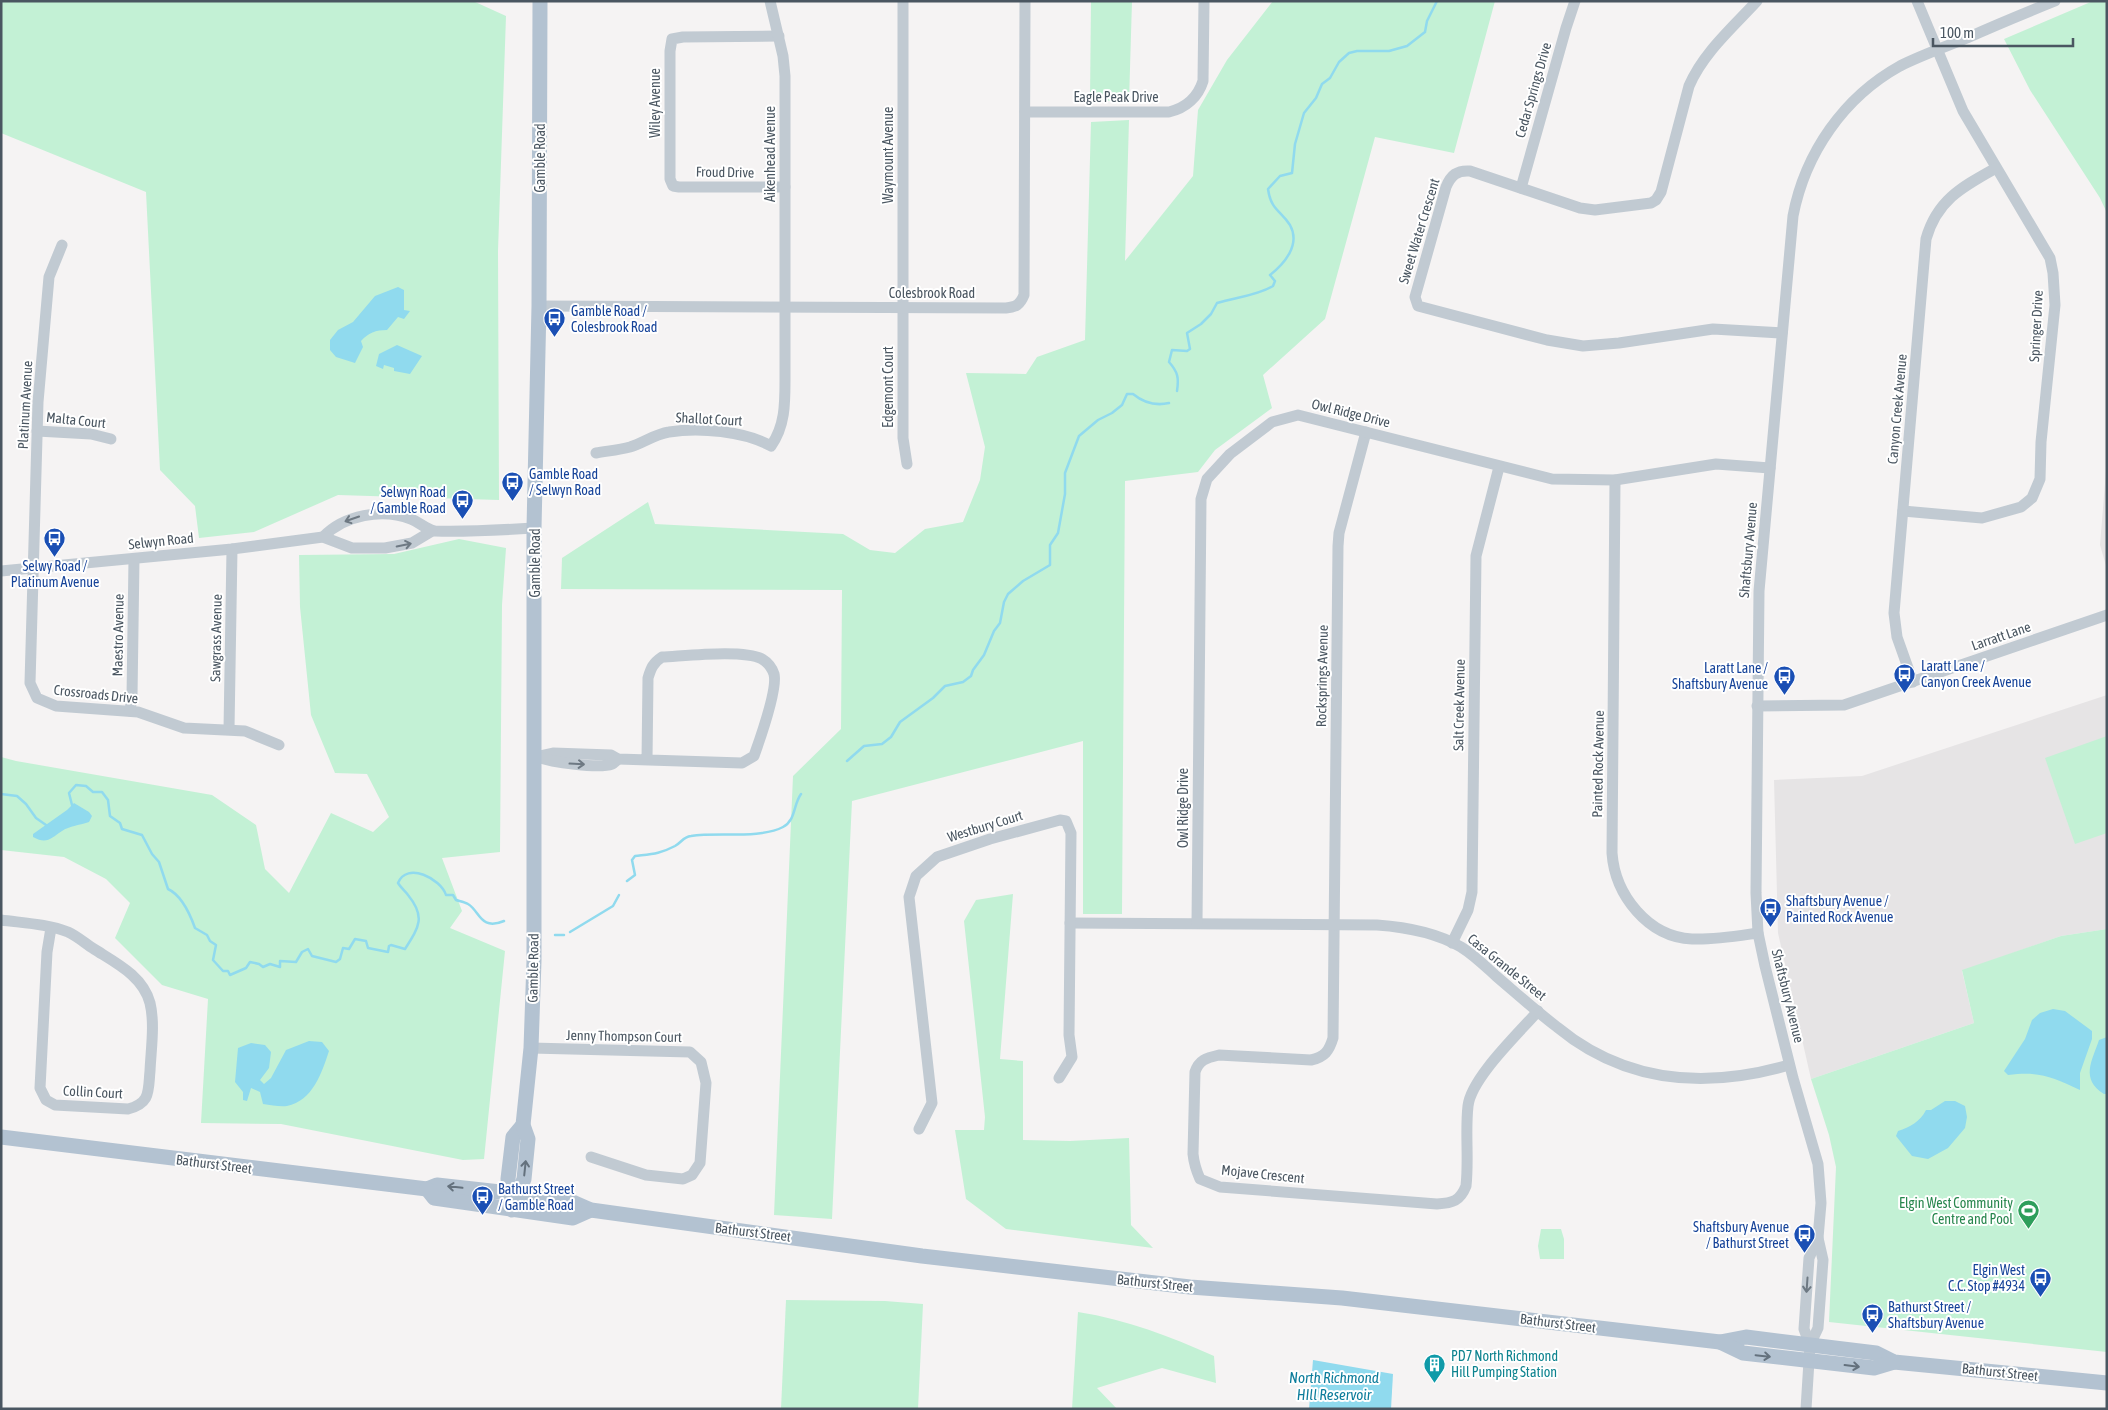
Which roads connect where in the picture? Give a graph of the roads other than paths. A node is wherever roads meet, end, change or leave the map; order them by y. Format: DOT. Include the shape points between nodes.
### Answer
graph roads {
  1 [pos="540,1"];
  2 [pos="770,1"];
  3 [pos="903,1"];
  4 [pos="1025,1"];
  5 [pos="1204,1"];
  6 [pos="1576,1"];
  7 [pos="1757,1"];
  8 [pos="1917,1"];
  9 [pos="2055,1"];
  10 [pos="779,36"];
  11 [pos="1938,50"];
  12 [pos="1025,112"];
  13 [pos="1996,168"];
  14 [pos="670,179"];
  15 [pos="785,187"];
  16 [pos="1521,188"];
  17 [pos="62,245"];
  18 [pos="539,306"];
  19 [pos="785,308"];
  20 [pos="902,308"];
  21 [pos="1782,333"];
  22 [pos="38,431"];
  23 [pos="1366,432"];
  24 [pos="111,439"];
  25 [pos="596,453"];
  26 [pos="907,464"];
  27 [pos="1499,467"];
  28 [pos="1770,468"];
  29 [pos="1615,480"];
  30 [pos="1903,511"];
  31 [pos="534,528"];
  32 [pos="432,530"];
  33 [pos="323,537"];
  34 [pos="232,549"];
  35 [pos="134,559"];
  36 [pos="34,568"];
  37 [pos="1,571"];
  38 [pos="2107,615"];
  39 [pos="1914,682"];
  40 [pos="1757,706"];
  41 [pos="130,711"];
  42 [pos="229,729"];
  43 [pos="279,746"];
  44 [pos="535,756"];
  45 [pos="647,760"];
  46 [pos="1,920"];
  47 [pos="1070,923"];
  48 [pos="1197,923"];
  49 [pos="1335,925"];
  50 [pos="51,928"];
  51 [pos="1758,933"];
  52 [pos="1452,943"];
  53 [pos="1538,1012"];
  54 [pos="530,1048"];
  55 [pos="1789,1065"];
  56 [pos="1059,1078"];
  57 [pos="919,1129"];
  58 [pos="1,1137"];
  59 [pos="591,1156"];
  60 [pos="427,1189"];
  61 [pos="514,1193"];
  62 [pos="512,1210"];
  63 [pos="591,1210"];
  64 [pos="1810,1353"];
  65 [pos="2107,1383"];
  66 [pos="1806,1409"];
  1 -- 18 [label="main road, Gamble Road"];
  2 -- 10 [label="street, Aikenhead Avenue"];
  3 -- 20 [label="street, Waymount Avenue"];
  4 -- 12 [label="street, Colesbrook Road"];
  5 -- 12 [label="street, Eagle Peak Drive" via="1203,81 1186,105 1169,112"];
  6 -- 16 [label="street, Cedar Springs Drive"];
  7 -- 16 [label="street, Sweet Water Crescent" via="1695,72 1656,200 1595,210"];
  8 -- 11 [label="street"];
  9 -- 11 [label="street, Shaftsbury Avenue"];
  10 -- 14 [label="street, Wiley Avenue" via="672,39"];
  10 -- 15 [label="street, Aikenhead Avenue" via="785,76"];
  11 -- 13 [label="street, Springer Drive" via="1963,111"];
  11 -- 21 [label="street, Shaftsbury Avenue" via="1899,67 1864,92 1832,125 1815,152 1801,184 1793,216"];
  12 -- 20 [label="street, Colesbrook Road" via="1024,295 1020,304 1006,308"];
  13 -- 30 [label="street, Canyon Creek Avenue" via="1954,194 1929,228"];
  13 -- 30 [label="street, Springer Drive" via="2050,258 2053,274 2055,305 2040,479 2032,498 2022,507 1982,518"];
  14 -- 15 [label="street, Froud Drive" via="673,186 679,187"];
  15 -- 19 [label="street, Aikenhead Avenue"];
  16 -- 21 [label="street, Sweet Water Crescent" via="1470,171 1455,173 1450,178 1416,290 1418,306 1547,340 1583,346 1712,328"];
  17 -- 22 [label="street, Platinum Avenue" via="49,277"];
  18 -- 19 [label="street, Colesbrook Road"];
  18 -- 31 [label="main road, Gamble Road"];
  19 -- 20 [label="street, Colesbrook Road"];
  19 -- 25 [label="street, Shallot Court" via="785,401 779,434 771,446 757,438 742,435 683,431 656,435 630,447"];
  20 -- 26 [label="street, Edgemont Court" via="902,438"];
  21 -- 28 [label="street, Shaftsbury Avenue"];
  22 -- 24 [label="street, Malta Court" via="91,434"];
  22 -- 36 [label="street, Platinum Avenue"];
  23 -- 27 [label="street, Owl Ridge Drive"];
  23 -- 48 [label="street, Owl Ridge Drive" via="1305,416 1281,418 1264,427 1221,462 1203,489 1200,510"];
  23 -- 49 [label="street, Rocksprings Avenue" via="1338,546"];
  27 -- 29 [label="street, Owl Ridge Drive" via="1552,479"];
  27 -- 52 [label="street, Salt Creek Avenue" via="1476,556 1472,892 1468,910"];
  28 -- 29 [label="street, Owl Ridge Drive" via="1716,464"];
  28 -- 40 [label="street, Shaftsbury Avenue" via="1759,598"];
  29 -- 51 [label="street, Painted Rock Avenue" via="1614,873 1630,904 1650,924 1663,931 1691,939"];
  30 -- 39 [label="street, Canyon Creek Avenue" via="1894,613 1897,638"];
  31 -- 32 [label="street, Selwyn Road"];
  31 -- 44 [label="main road, Gamble Road"];
  33 -- 32 [label="street, Selwyn Road, one-way" via="352,548 385,548 412,543"];
  32 -- 33 [label="street, Selwyn Road, one-way" via="411,519 370,515 332,527"];
  33 -- 34 [label="street, Selwyn Road"];
  34 -- 35 [label="street, Selwyn Road"];
  34 -- 42 [label="street, Sawgrass Avenue"];
  35 -- 36 [label="street, Selwyn Road"];
  35 -- 41 [label="street, Maestro Avenue"];
  36 -- 37 [label="street, Selwyn Road"];
  36 -- 41 [label="street, Crossroads Drive" via="30,683 37,698 56,706"];
  38 -- 39 [label="street, Larratt Lane"];
  39 -- 40 [label="street, Larratt Lane" via="1844,704"];
  40 -- 51 [label="street, Shaftsbury Avenue"];
  41 -- 42 [label="street, Crossroads Drive" via="184,728"];
  42 -- 43 [label="street, Crossroads Drive" via="245,731"];
  44 -- 45 [label="street" via="578,765 612,764 618,759"];
  44 -- 54 [label="main road, Gamble Road" via="534,969"];
  45 -- 45 [label="street" via="742,763 754,756 773,689 774,675 767,662 756,656 710,654 662,658 656,662 648,678"];
  46 -- 50 [label="street, Collin Court"];
  47 -- 48 [label="street, Casa Grande Street"];
  47 -- 56 [label="street, Westbury Court" via="1069,1035 1072,1057"];
  47 -- 57 [label="street, Westbury Court" via="1071,833 1066,822 1054,821 937,857 916,876 909,897 932,1103"];
  48 -- 49 [label="street, Casa Grande Street"];
  49 -- 52 [label="street, Casa Grande Street" via="1401,927"];
  49 -- 53 [label="street, Mojave Crescent" via="1333,1038 1324,1056 1311,1060 1218,1055 1198,1064 1195,1072 1194,1163 1200,1179 1229,1187 1437,1204 1455,1202 1466,1186 1468,1104 1472,1090"];
  50 -- 50 [label="street, Collin Court" via="69,933 128,970 146,993 152,1020 148,1094 136,1107 55,1105 46,1100 40,1088"];
  51 -- 55 [label="street, Shaftsbury Avenue"];
  52 -- 53 [label="street, Casa Grande Street" via="1479,961"];
  53 -- 55 [label="street, Casa Grande Street" via="1598,1055 1658,1076 1715,1079"];
  54 -- 59 [label="street, Jenny Thompson Court" via="690,1052 701,1062 706,1083 701,1154 700,1163 692,1175 683,1179 646,1175"];
  54 -- 61 [label="main road, Gamble Road" via="523,1125 528,1139 524,1179"];
  55 -- 64 [label="street, Shaftsbury Avenue" via="1818,1164 1821,1202 1818,1238 1809,1258 1804,1329"];
  58 -- 60 [label="main road, Bathurst Street"];
  61 -- 60 [label="main road, Bathurst Street, one-way" via="437,1185"];
  60 -- 62 [label="main road, Bathurst Street" via="434,1198"];
  61 -- 62 [label="main road, Gamble Road"];
  61 -- 63 [label="main road, Bathurst Street" via="575,1203"];
  62 -- 63 [label="main road, Bathurst Street" via="574,1218"];
  63 -- 64 [label="main road, Bathurst Street" via="913,1254 1190,1287 1352,1300 1720,1342 1746,1337"];
  64 -- 65 [label="main road, Bathurst Street" via="1876,1353 1894,1362"];
  64 -- 66 [label="street, Shaftsbury Avenue"];
}
